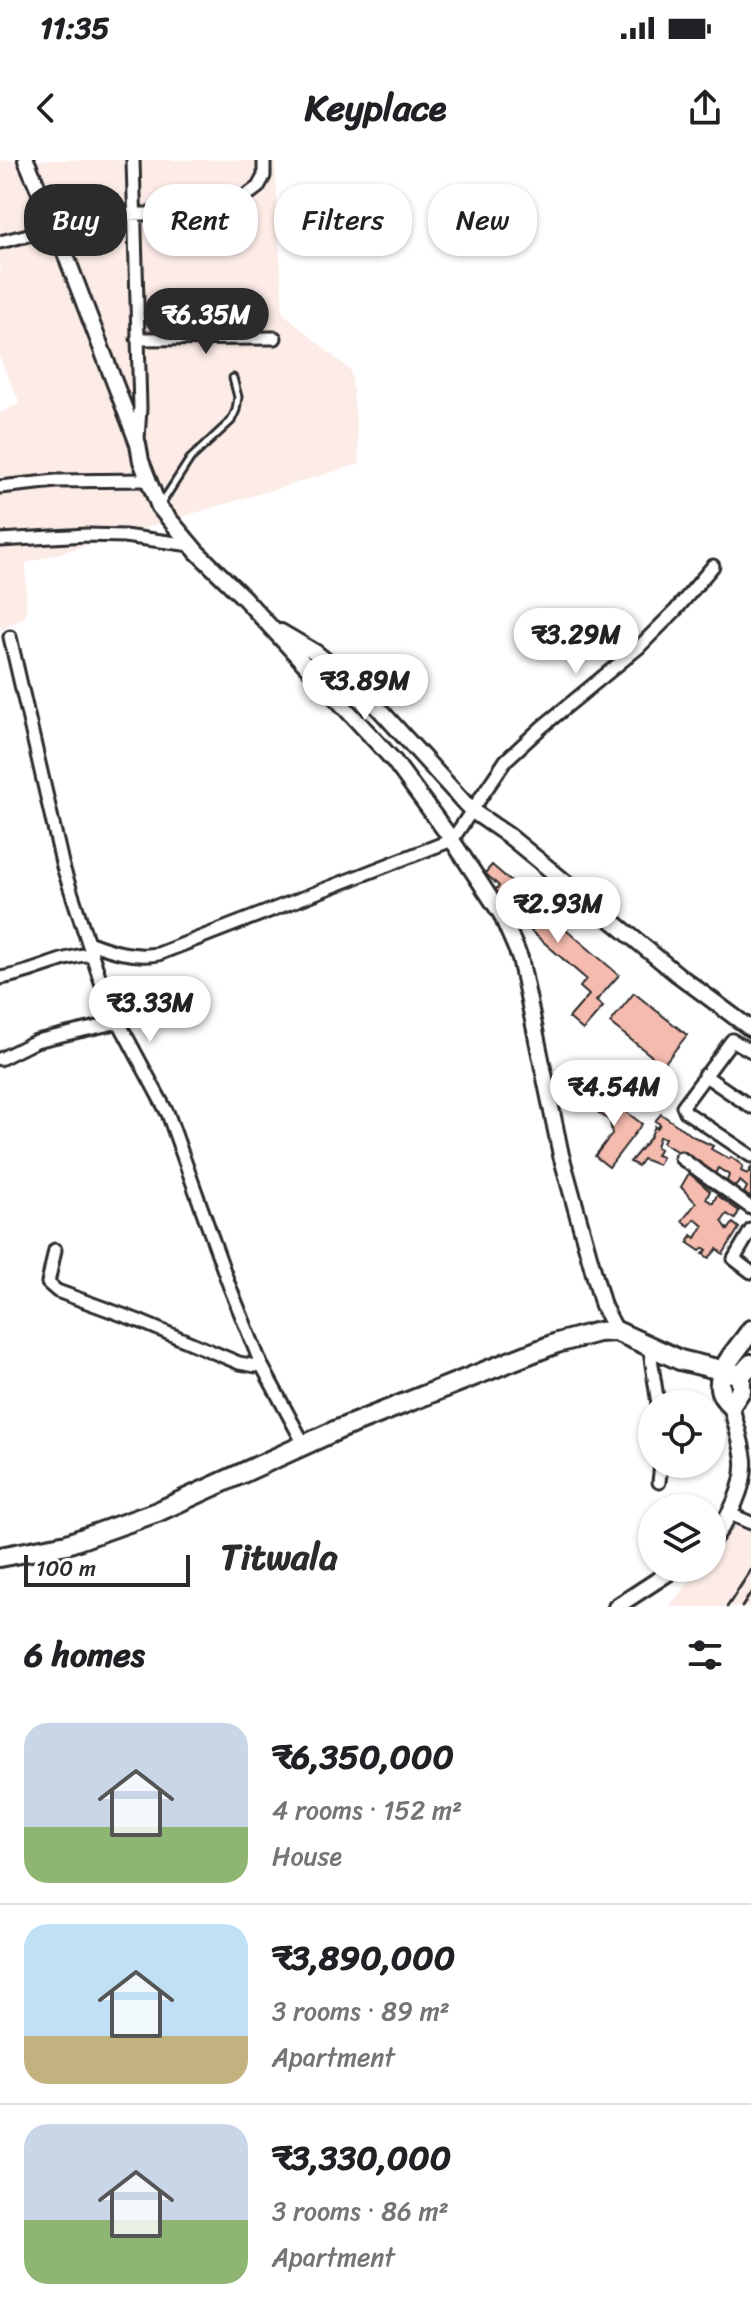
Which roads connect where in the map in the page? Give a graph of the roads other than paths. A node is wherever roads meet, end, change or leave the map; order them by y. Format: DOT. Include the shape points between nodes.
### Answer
graph roads {
  1 [pos="26,160"];
  2 [pos="133,160"];
  3 [pos="264,160"];
  4 [pos="36,184"];
  5 [pos="133,213"];
  6 [pos="127,214"];
  7 [pos="24,235"];
  8 [pos="0,242"];
  9 [pos="66,256"];
  10 [pos="275,338"];
  11 [pos="137,339"];
  12 [pos="233,378"];
  13 [pos="138,444"];
  14 [pos="147,480"];
  15 [pos="0,487"];
  16 [pos="159,507"];
  17 [pos="0,540"];
  18 [pos="191,545"];
  19 [pos="713,566"];
  20 [pos="267,624"];
  21 [pos="10,637"];
  22 [pos="471,810"];
  23 [pos="452,840"];
  24 [pos="90,948"];
  25 [pos="0,978"];
  26 [pos="119,1022"];
  27 [pos="751,1029"];
  28 [pos="751,1051"];
  29 [pos="0,1059"];
  30 [pos="704,1075"];
  31 [pos="751,1107"];
  32 [pos="751,1156"];
  33 [pos="681,1158"];
  34 [pos="751,1208"];
  35 [pos="751,1230"];
  36 [pos="55,1250"];
  37 [pos="751,1272"];
  38 [pos="751,1330"];
  39 [pos="616,1331"];
  40 [pos="649,1345"];
  41 [pos="261,1364"];
  42 [pos="721,1369"];
  43 [pos="746,1369"];
  44 [pos="656,1390"];
  45 [pos="731,1405"];
  46 [pos="305,1446"];
  47 [pos="659,1478"];
  48 [pos="659,1482"];
  49 [pos="728,1513"];
  50 [pos="726,1516"];
  51 [pos="751,1523"];
  52 [pos="0,1557"];
  53 [pos="654,1582"];
  54 [pos="616,1607"];
  1 -- 4 [label="street"];
  2 -- 5 [label="street"];
  3 -- 5 [label="street" via="258,187 238,202 213,212"];
  5 -- 6 [label="street"];
  5 -- 11 [label="street"];
  7 -- 8 [label="street"];
  9 -- 13 [label="street"];
  10 -- 11 [label="street"];
  11 -- 13 [label="street"];
  12 -- 16 [label="lane" via="238,397 231,421 190,459"];
  13 -- 14 [label="street"];
  14 -- 15 [label="street"];
  14 -- 16 [label="street"];
  16 -- 18 [label="street"];
  17 -- 18 [label="street" via="87,535"];
  18 -- 20 [label="street"];
  19 -- 22 [label="street" via="638,648 506,760"];
  20 -- 22 [label="street" via="315,652 361,689"];
  20 -- 23 [label="street" via="376,741"];
  21 -- 24 [label="street" via="63,867"];
  22 -- 23 [label="street"];
  22 -- 27 [label="street"];
  23 -- 24 [label="street" via="158,954"];
  23 -- 39 [label="street" via="501,914 520,958 561,1155 603,1306"];
  24 -- 25 [label="street" via="39,970"];
  24 -- 26 [label="street"];
  26 -- 29 [label="street" via="36,1041"];
  26 -- 41 [label="street" via="168,1114"];
  28 -- 30 [label="street" via="732,1040"];
  30 -- 31 [label="street"];
  30 -- 32 [label="street" via="683,1106 686,1112"];
  33 -- 34 [label="street"];
  35 -- 37 [label="street" via="734,1259"];
  36 -- 41 [label="street" via="48,1283 57,1291 239,1363"];
  38 -- 42 [label="main road"];
  39 -- 40 [label="main road"];
  39 -- 46 [label="main road" via="557,1343"];
  40 -- 42 [label="main road" via="680,1360"];
  40 -- 44 [label="street"];
  41 -- 46 [label="street"];
  42 -- 43 [label="main road"];
  42 -- 45 [label="main road" via="719,1387"];
  43 -- 45 [label="main road"];
  45 -- 49 [label="street" via="744,1462"];
  46 -- 52 [label="main road" via="157,1512 67,1544"];
  47 -- 48 [label="street"];
  49 -- 50 [label="street"];
  49 -- 51 [label="street"];
  53 -- 54 [label="street"];
}
